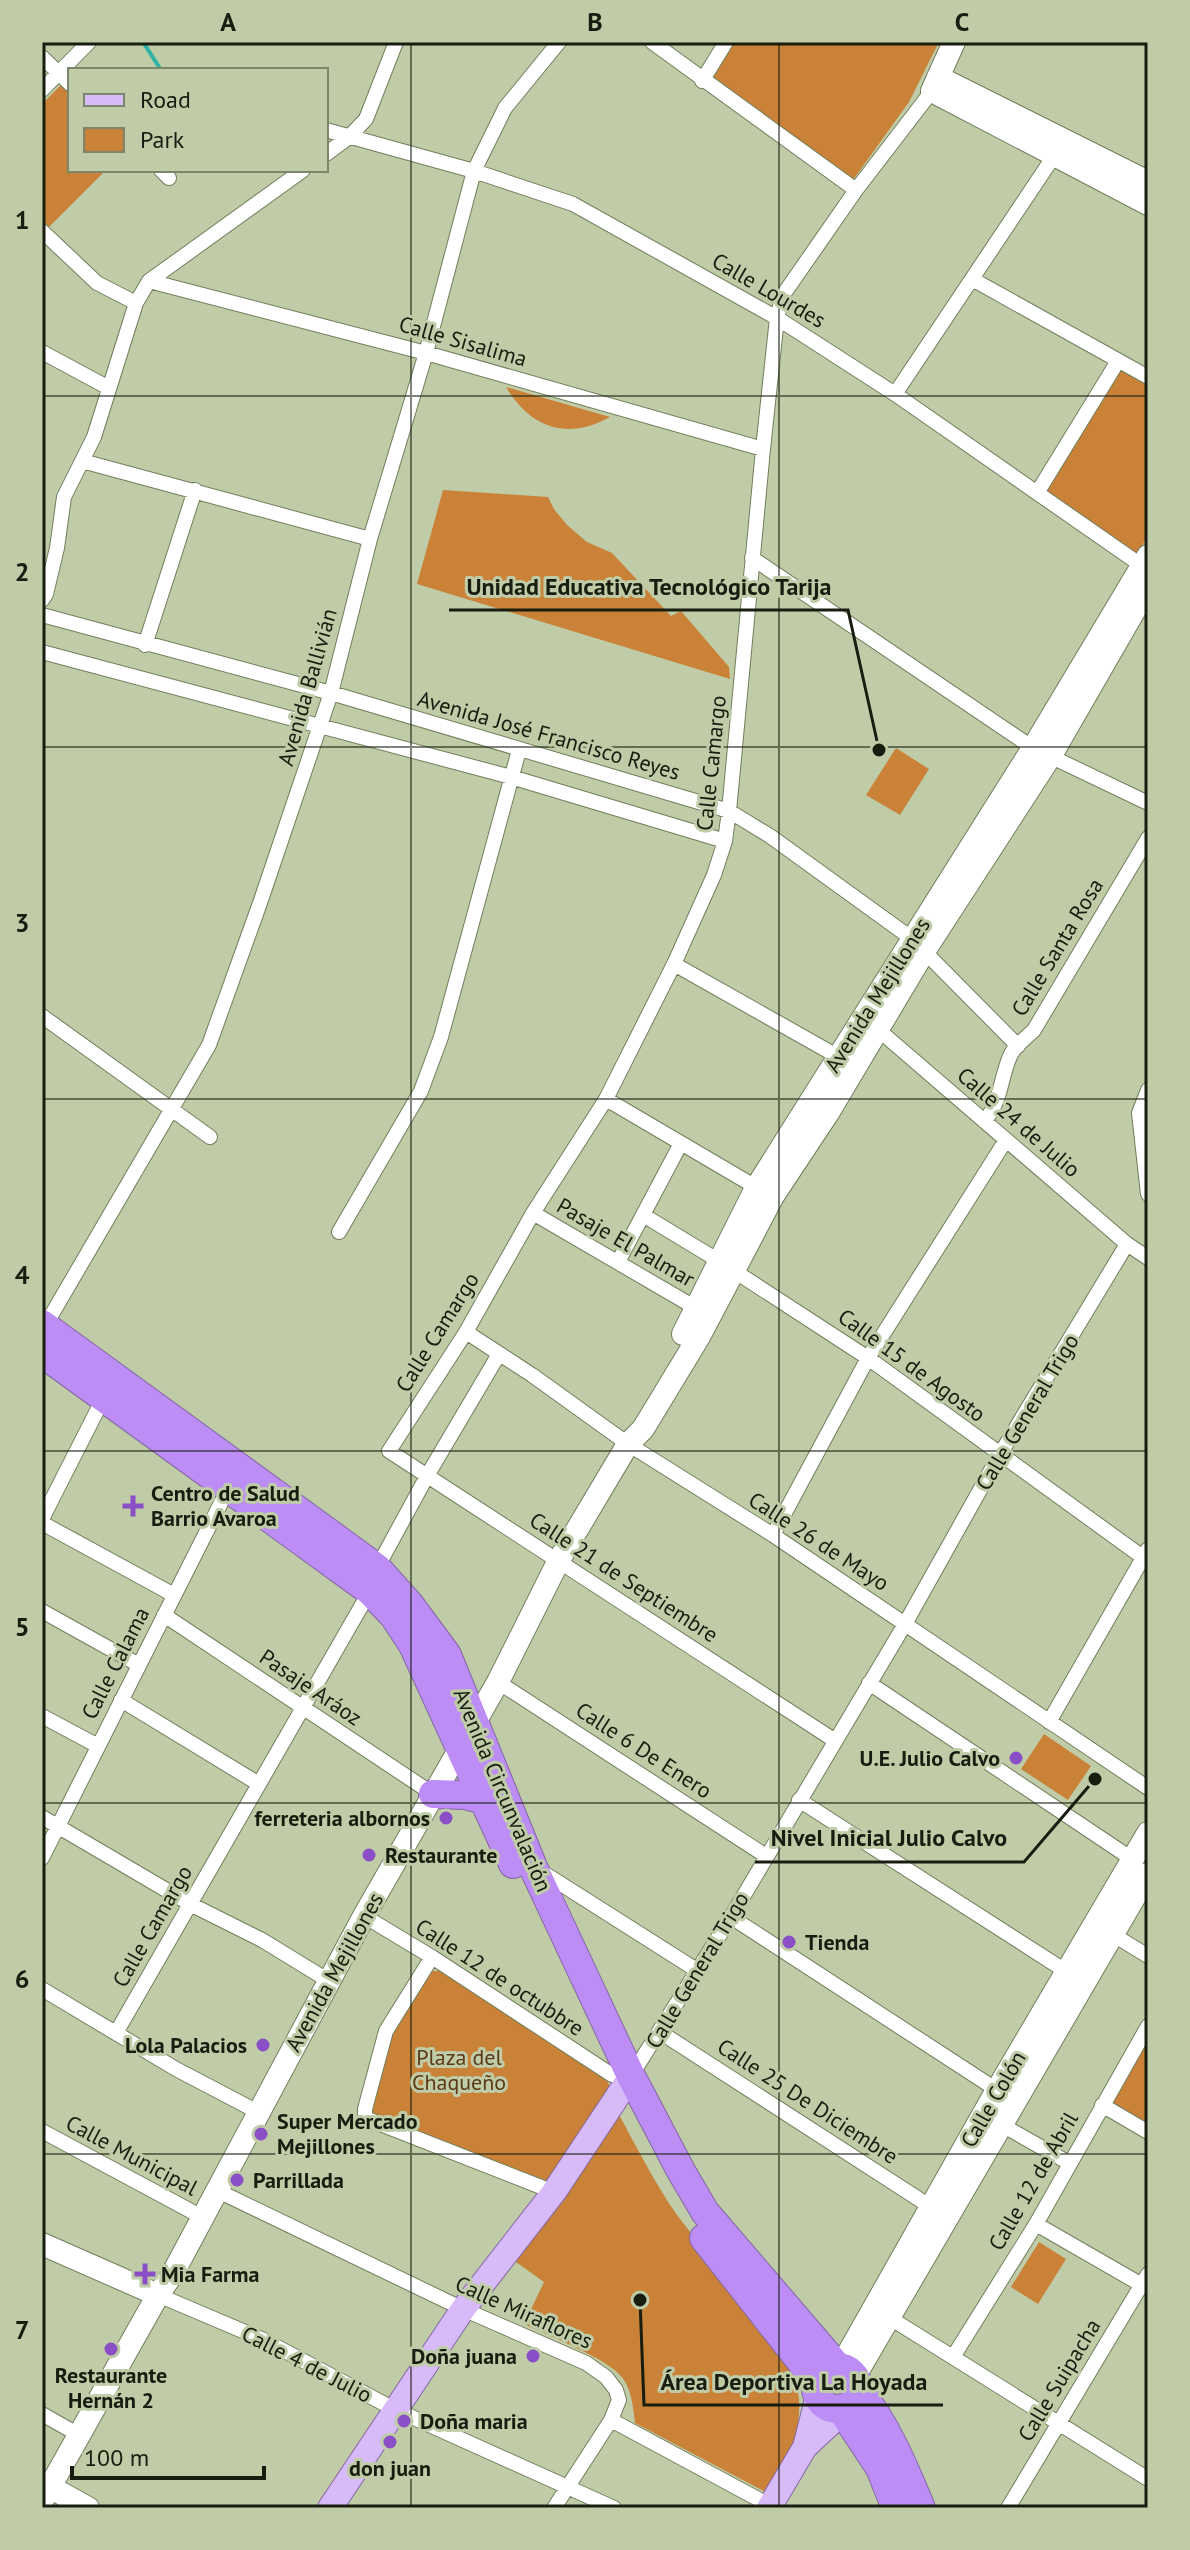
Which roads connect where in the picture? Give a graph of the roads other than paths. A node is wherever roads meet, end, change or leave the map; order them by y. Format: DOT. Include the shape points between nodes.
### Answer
graph roads {
  1 [pos="89,42"];
  2 [pos="396,42"];
  3 [pos="559,42"];
  4 [pos="652,42"];
  5 [pos="726,42"];
  6 [pos="954,42"];
  7 [pos="42,57"];
  8 [pos="71,68"];
  9 [pos="64,79"];
  10 [pos="702,81"];
  11 [pos="935,84"];
  12 [pos="42,90"];
  13 [pos="328,131"];
  14 [pos="349,137"];
  15 [pos="328,153"];
  16 [pos="1054,156"];
  17 [pos="474,171"];
  18 [pos="300,172"];
  19 [pos="1148,182"];
  20 [pos="856,190"];
  21 [pos="1148,204"];
  22 [pos="42,231"];
  23 [pos="972,279"];
  24 [pos="149,281"];
  25 [pos="136,303"];
  26 [pos="777,318"];
  27 [pos="42,352"];
  28 [pos="426,353"];
  29 [pos="1118,361"];
  30 [pos="1148,377"];
  31 [pos="109,388"];
  32 [pos="895,394"];
  33 [pos="763,449"];
  34 [pos="82,461"];
  35 [pos="195,490"];
  36 [pos="1037,493"];
  37 [pos="370,539"];
  38 [pos="752,558"];
  39 [pos="1147,570"];
  40 [pos="42,600"];
  41 [pos="42,615"];
  42 [pos="145,645"];
  43 [pos="42,652"];
  44 [pos="331,693"];
  45 [pos="320,728"];
  46 [pos="519,750"];
  47 [pos="1041,752"];
  48 [pos="511,777"];
  49 [pos="1148,803"];
  50 [pos="729,811"];
  51 [pos="1148,838"];
  52 [pos="725,841"];
  53 [pos="918,944"];
  54 [pos="674,964"];
  55 [pos="42,1016"];
  56 [pos="870,1023"];
  57 [pos="1018,1046"];
  58 [pos="847,1061"];
  59 [pos="1148,1090"];
  60 [pos="606,1099"];
  61 [pos="172,1110"];
  62 [pos="984,1121"];
  63 [pos="1144,1126"];
  64 [pos="210,1137"];
  65 [pos="1006,1140"];
  66 [pos="680,1145"];
  67 [pos="765,1192"];
  68 [pos="1148,1194"];
  69 [pos="533,1213"];
  70 [pos="643,1215"];
  71 [pos="339,1232"];
  72 [pos="1127,1244"];
  73 [pos="1146,1253"];
  74 [pos="618,1262"];
  75 [pos="726,1265"];
  76 [pos="696,1308"];
  77 [pos="466,1332"];
  78 [pos="43,1334"];
  79 [pos="499,1354"];
  80 [pos="868,1358"];
  81 [pos="109,1388"];
  82 [pos="628,1444"];
  83 [pos="389,1451"];
  84 [pos="999,1456"];
  85 [pos="427,1476"];
  86 [pos="228,1489"];
  87 [pos="42,1521"];
  88 [pos="773,1535"];
  89 [pos="1146,1556"];
  90 [pos="559,1560"];
  91 [pos="374,1580"];
  92 [pos="174,1595"];
  93 [pos="42,1611"];
  94 [pos="164,1615"];
  95 [pos="905,1624"];
  96 [pos="139,1665"];
  97 [pos="498,1682"];
  98 [pos="869,1683"];
  99 [pos="121,1700"];
  100 [pos="303,1708"];
  101 [pos="42,1716"];
  102 [pos="1049,1722"];
  103 [pos="468,1734"];
  104 [pos="834,1740"];
  105 [pos="98,1746"];
  106 [pos="259,1784"];
  107 [pos="1148,1788"];
  108 [pos="433,1794"];
  109 [pos="484,1800"];
  110 [pos="799,1800"];
  111 [pos="42,1817"];
  112 [pos="58,1826"];
  113 [pos="1148,1833"];
  114 [pos="766,1856"];
  115 [pos="42,1858"];
  116 [pos="1140,1866"];
  117 [pos="533,1867"];
  118 [pos="190,1904"];
  119 [pos="364,1916"];
  120 [pos="731,1917"];
  121 [pos="1103,1929"];
  122 [pos="1148,1956"];
  123 [pos="432,1957"];
  124 [pos="698,1971"];
  125 [pos="1067,1972"];
  126 [pos="329,1981"];
  127 [pos="42,1989"];
  128 [pos="1148,2026"];
  129 [pos="660,2032"];
  130 [pos="116,2033"];
  131 [pos="621,2081"];
  132 [pos="997,2090"];
  133 [pos="1102,2105"];
  134 [pos="258,2112"];
  135 [pos="1002,2125"];
  136 [pos="42,2131"];
  137 [pos="1148,2132"];
  138 [pos="1069,2163"];
  139 [pos="216,2190"];
  140 [pos="554,2192"];
  141 [pos="931,2207"];
  142 [pos="202,2217"];
  143 [pos="1036,2224"];
  144 [pos="42,2244"];
  145 [pos="1145,2280"];
  146 [pos="158,2295"];
  147 [pos="463,2309"];
  148 [pos="890,2318"];
  149 [pos="953,2357"];
  150 [pos="838,2387"];
  151 [pos="394,2409"];
  152 [pos="42,2414"];
  153 [pos="611,2420"];
  154 [pos="1059,2422"];
  155 [pos="79,2435"];
  156 [pos="1148,2479"];
  157 [pos="566,2488"];
  158 [pos="46,2494"];
  159 [pos="770,2507"];
  160 [pos="88,2508"];
  161 [pos="330,2508"];
  162 [pos="554,2508"];
  163 [pos="614,2508"];
  164 [pos="896,2508"];
  165 [pos="921,2508"];
  166 [pos="1008,2508"];
  1 -- 8 [label="street"];
  2 -- 14 [label="street" via="366,119"];
  3 -- 17 [label="street, Avenida Ballivián" via="505,108"];
  4 -- 10 [label="street"];
  5 -- 10 [label="street"];
  6 -- 11 [label="street"];
  7 -- 9 [label="street"];
  9 -- 12 [label="street"];
  10 -- 20 [label="street"];
  11 -- 16 [label="street"];
  11 -- 19 [label="street"];
  11 -- 20 [label="street, Calle Camargo"];
  13 -- 14 [label="street, Calle Lourdes"];
  14 -- 15 [label="street"];
  14 -- 17 [label="street, Calle Lourdes"];
  16 -- 21 [label="street"];
  16 -- 23 [label="street"];
  17 -- 26 [label="street, Calle Lourdes" via="573,204"];
  17 -- 28 [label="street, Avenida Ballivián"];
  18 -- 24 [label="street"];
  20 -- 26 [label="street, Calle Camargo" via="783,295"];
  22 -- 25 [label="street" via="97,283"];
  23 -- 29 [label="street"];
  23 -- 32 [label="street"];
  24 -- 25 [label="street"];
  24 -- 28 [label="street, Calle Sisalima"];
  25 -- 31 [label="street"];
  26 -- 32 [label="street, Calle Lourdes"];
  26 -- 33 [label="street, Calle Camargo"];
  27 -- 31 [label="street"];
  28 -- 33 [label="street, Calle Sisalima"];
  28 -- 37 [label="street, Avenida Ballivián"];
  29 -- 30 [label="street"];
  29 -- 36 [label="street"];
  31 -- 34 [label="street"];
  32 -- 36 [label="street, Calle Lourdes"];
  33 -- 38 [label="street, Calle Camargo"];
  34 -- 35 [label="street"];
  34 -- 40 [label="street" via="64,497"];
  35 -- 37 [label="street"];
  35 -- 42 [label="street"];
  36 -- 39 [label="street, Calle Lourdes"];
  37 -- 44 [label="street, Avenida Ballivián"];
  38 -- 47 [label="street"];
  38 -- 50 [label="street, Calle Camargo"];
  39 -- 47 [label="street, Avenida Mejillones"];
  41 -- 42 [label="street, Avenida José Francisco Reyes"];
  42 -- 44 [label="street, Avenida José Francisco Reyes"];
  43 -- 45 [label="street"];
  44 -- 45 [label="street, Avenida Ballivián"];
  44 -- 46 [label="street, Avenida José Francisco Reyes"];
  45 -- 48 [label="street"];
  45 -- 61 [label="street, Avenida Ballivián" via="209,1045"];
  46 -- 48 [label="street"];
  46 -- 50 [label="street, Avenida José Francisco Reyes"];
  47 -- 49 [label="street"];
  47 -- 53 [label="street, Avenida Mejillones"];
  48 -- 52 [label="street"];
  48 -- 71 [label="street" via="441,1037 421,1091"];
  50 -- 52 [label="street, Calle Camargo"];
  50 -- 53 [label="street, Avenida José Francisco Reyes"];
  51 -- 57 [label="street, Calle Santa Rosa" via="1034,1030"];
  52 -- 54 [label="street, Calle Camargo"];
  53 -- 56 [label="street, Avenida Mejillones"];
  53 -- 57 [label="street, Avenida José Francisco Reyes"];
  54 -- 58 [label="street"];
  54 -- 60 [label="street, Calle Camargo"];
  55 -- 61 [label="street"];
  56 -- 58 [label="street, Avenida Mejillones"];
  56 -- 62 [label="street, Calle 24 de Julio"];
  57 -- 62 [label="street, Calle Santa Rosa" via="993,1112"];
  58 -- 67 [label="street, Avenida Mejillones"];
  59 -- 63 [label="street" via="1141,1103"];
  60 -- 66 [label="street"];
  60 -- 69 [label="street, Calle Camargo"];
  61 -- 64 [label="street"];
  61 -- 78 [label="street, Avenida Ballivián"];
  62 -- 65 [label="street, Calle 24 de Julio"];
  63 -- 68 [label="street"];
  65 -- 72 [label="street, Calle 24 de Julio"];
  65 -- 80 [label="street"];
  66 -- 67 [label="street"];
  66 -- 70 [label="street"];
  67 -- 75 [label="street, Avenida Mejillones"];
  69 -- 74 [label="street, Pasaje El Palmar"];
  69 -- 77 [label="street, Calle Camargo"];
  70 -- 74 [label="street"];
  70 -- 75 [label="street, Calle 15 de Agosto"];
  72 -- 73 [label="street, Calle 24 de Julio"];
  72 -- 84 [label="street, Calle General Trigo"];
  74 -- 76 [label="street, Pasaje El Palmar"];
  75 -- 76 [label="street, Avenida Mejillones"];
  75 -- 80 [label="street, Calle 15 de Agosto"];
  75 -- 82 [label="street, Avenida Mejillones" via="700,1335 643,1429"];
  76 -- 82 [label="street, Avenida Mejillones" via="632,1423"];
  77 -- 79 [label="street, Calle 26 de Mayo"];
  77 -- 83 [label="street, Calle Camargo"];
  78 -- 81 [label="highway, Avenida Circunvalación"];
  79 -- 82 [label="street, Calle 26 de Mayo"];
  79 -- 85 [label="street, Calle Camargo"];
  80 -- 84 [label="street, Calle 15 de Agosto"];
  80 -- 88 [label="street"];
  81 -- 86 [label="highway, Avenida Circunvalación"];
  81 -- 87 [label="street"];
  81 -- 91 [label="highway, Avenida Circunvalación"];
  82 -- 88 [label="street, Calle 26 de Mayo"];
  82 -- 90 [label="street, Avenida Mejillones"];
  83 -- 85 [label="street, Calle 21 de Septiembre"];
  84 -- 89 [label="street, Calle 15 de Agosto"];
  84 -- 95 [label="street, Calle General Trigo"];
  85 -- 90 [label="street, Calle 21 de Septiembre"];
  85 -- 91 [label="street, Calle Camargo"];
  86 -- 91 [label="highway, Avenida Circunvalación"];
  86 -- 92 [label="street, Calle Calama"];
  87 -- 92 [label="street"];
  88 -- 95 [label="street, Calle 26 de Mayo"];
  89 -- 102 [label="street"];
  90 -- 97 [label="street, Avenida Mejillones"];
  90 -- 104 [label="street, Calle 21 de Septiembre"];
  91 -- 100 [label="street, Calle Camargo"];
  91 -- 103 [label="highway, Avenida Circunvalación" via="410,1605 447,1655"];
  92 -- 94 [label="street, Calle Calama"];
  93 -- 96 [label="street"];
  94 -- 96 [label="street, Calle Calama"];
  94 -- 100 [label="street, Pasaje Aráoz"];
  95 -- 98 [label="street, Calle General Trigo"];
  95 -- 102 [label="street, Calle 26 de Mayo"];
  96 -- 99 [label="street, Calle Calama"];
  97 -- 103 [label="street, Avenida Mejillones"];
  97 -- 114 [label="street, Calle 6 De Enero"];
  98 -- 104 [label="street, Calle General Trigo"];
  98 -- 116 [label="street"];
  99 -- 105 [label="street, Calle Calama"];
  99 -- 106 [label="street"];
  100 -- 106 [label="street, Calle Camargo"];
  100 -- 108 [label="street, Pasaje Aráoz"];
  101 -- 105 [label="street"];
  102 -- 107 [label="street, Calle 26 de Mayo"];
  103 -- 108 [label="street, Avenida Mejillones"];
  103 -- 109 [label="highway, Avenida Circunvalación"];
  103 -- 117 [label="highway, Avenida Circunvalación"];
  104 -- 110 [label="street, Calle General Trigo"];
  105 -- 112 [label="street, Calle Calama"];
  106 -- 118 [label="street, Calle Camargo"];
  108 -- 109 [label="highway"];
  108 -- 119 [label="street, Avenida Mejillones"];
  109 -- 131 [label="highway, Avenida Circunvalación"];
  110 -- 114 [label="street, Calle General Trigo"];
  110 -- 125 [label="street"];
  111 -- 112 [label="street"];
  112 -- 115 [label="street, Calle Calama"];
  112 -- 118 [label="street"];
  113 -- 116 [label="street, Calle Colón"];
  114 -- 120 [label="street, Calle General Trigo"];
  116 -- 121 [label="street, Calle Colón"];
  117 -- 124 [label="street"];
  117 -- 131 [label="highway, Avenida Circunvalación"];
  118 -- 126 [label="street"];
  118 -- 130 [label="street, Calle Camargo"];
  119 -- 123 [label="street, Calle 12 de octubbre"];
  119 -- 126 [label="street, Avenida Mejillones"];
  120 -- 124 [label="street, Calle General Trigo"];
  120 -- 132 [label="street"];
  121 -- 122 [label="street"];
  121 -- 125 [label="street, Calle Colón"];
  121 -- 135 [label="street, Calle Colón"];
  123 -- 131 [label="street, Calle 12 de octubbre"];
  123 -- 140 [label="street" via="386,2031 365,2118"];
  124 -- 129 [label="street, Calle General Trigo"];
  125 -- 132 [label="street, Calle Colón"];
  126 -- 134 [label="street, Avenida Mejillones"];
  127 -- 130 [label="street"];
  128 -- 133 [label="street, Calle 12 de Abril"];
  129 -- 131 [label="street, Calle General Trigo"];
  129 -- 141 [label="street, Calle 25 De Diciembre"];
  130 -- 134 [label="street"];
  131 -- 140 [label="main road, Calle General Trigo"];
  131 -- 150 [label="highway, Avenida Circunvalación" via="661,2135 705,2212"];
  132 -- 141 [label="street, Calle Colón"];
  133 -- 137 [label="street"];
  133 -- 138 [label="street, Calle 12 de Abril"];
  134 -- 139 [label="street, Avenida Mejillones"];
  135 -- 138 [label="street"];
  135 -- 148 [label="street, Calle Colón"];
  136 -- 142 [label="street, Calle Municipal"];
  138 -- 143 [label="street, Calle 12 de Abril"];
  139 -- 142 [label="street, Avenida Mejillones"];
  139 -- 147 [label="street, Calle Miraflores"];
  140 -- 147 [label="main road, Calle General Trigo"];
  141 -- 150 [label="street, Calle Colón" via="849,2352"];
  142 -- 146 [label="street, Avenida Mejillones"];
  143 -- 145 [label="street"];
  143 -- 149 [label="street, Calle 12 de Abril"];
  144 -- 146 [label="street, Calle 4 de Julio"];
  145 -- 154 [label="street, Calle Suipacha"];
  146 -- 151 [label="street, Calle 4 de Julio" via="264,2340"];
  146 -- 155 [label="street, Avenida Mejillones"];
  147 -- 151 [label="main road, Calle General Trigo"];
  147 -- 153 [label="street, Calle Miraflores" via="586,2363 606,2377 619,2400"];
  148 -- 149 [label="street"];
  148 -- 150 [label="street, Calle Colón"];
  149 -- 154 [label="street"];
  150 -- 159 [label="main road"];
  150 -- 164 [label="highway, Avenida Circunvalación"];
  150 -- 165 [label="highway, Avenida Circunvalación" via="877,2412"];
  151 -- 157 [label="street, Calle 4 de Julio"];
  151 -- 161 [label="main road, Calle General Trigo"];
  152 -- 155 [label="street"];
  153 -- 157 [label="street"];
  153 -- 159 [label="street"];
  154 -- 156 [label="street"];
  154 -- 166 [label="street, Calle Suipacha"];
  155 -- 158 [label="street, Avenida Mejillones"];
  157 -- 162 [label="street"];
  157 -- 163 [label="street, Calle 4 de Julio"];
  158 -- 160 [label="street"];
}
